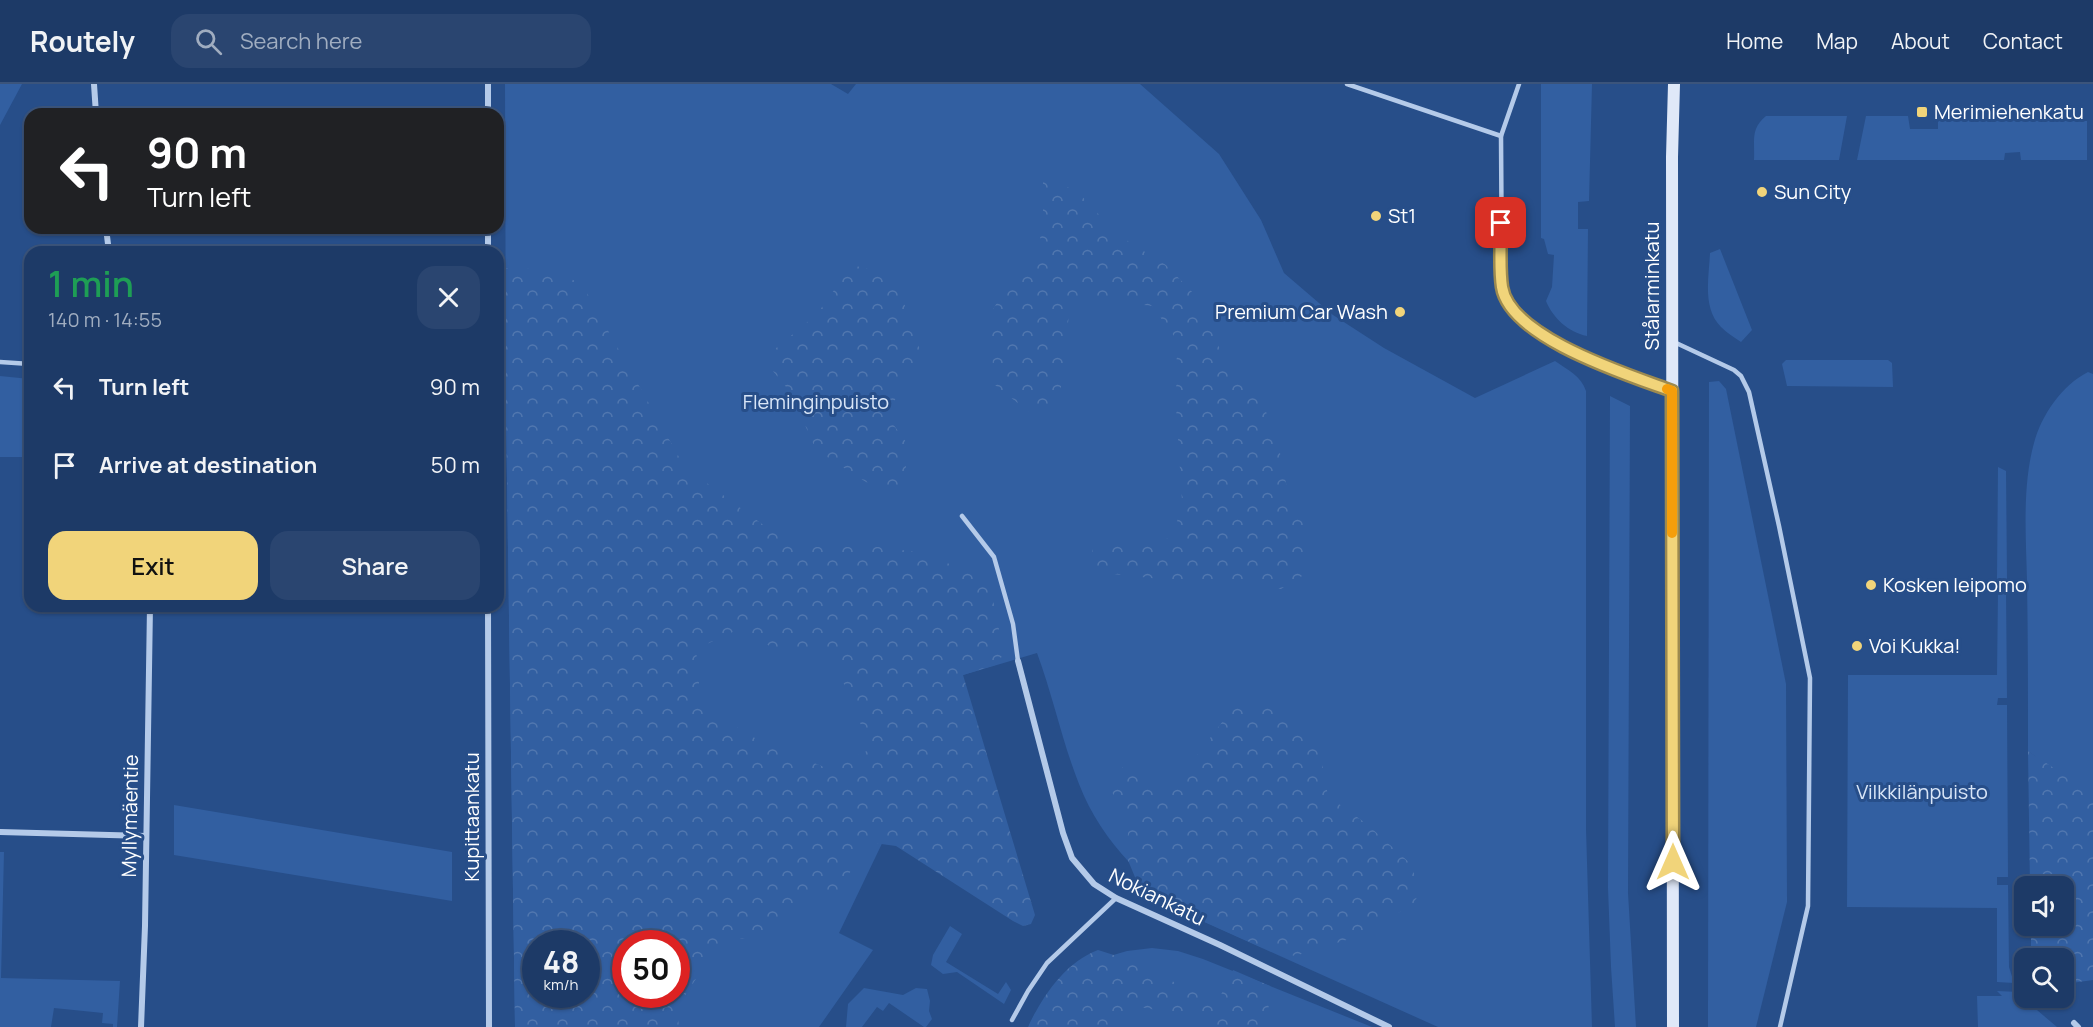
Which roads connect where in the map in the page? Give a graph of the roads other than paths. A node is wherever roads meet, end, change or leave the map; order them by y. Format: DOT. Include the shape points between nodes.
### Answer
graph roads {
  1 [pos="94,84"];
  2 [pos="488,84"];
  3 [pos="1347,84"];
  4 [pos="1519,84"];
  5 [pos="1674,84"];
  6 [pos="96,108"];
  7 [pos="488,108"];
  8 [pos="1501,136"];
  9 [pos="1672,341"];
  10 [pos="0,362"];
  11 [pos="24,364"];
  12 [pos="1672,391"];
  13 [pos="962,516"];
  14 [pos="150,612"];
  15 [pos="488,612"];
  16 [pos="1018,661"];
  17 [pos="0,832"];
  18 [pos="146,836"];
  19 [pos="1116,898"];
  20 [pos="1012,1020"];
  21 [pos="141,1027"];
  22 [pos="489,1027"];
  23 [pos="1389,1027"];
  24 [pos="1673,1027"];
  25 [pos="1780,1027"];
  1 -- 6 [label="street"];
  2 -- 7 [label="street"];
  3 -- 8 [label="lane"];
  4 -- 8 [label="lane"];
  5 -- 9 [label="main road, Stålarminkatu"];
  8 -- 12 [label="lane" via="1502,288 1510,308 1548,338 1597,363"];
  9 -- 12 [label="main road, Stålarminkatu"];
  9 -- 25 [label="lane" via="1734,370 1749,392 1810,678 1808,906"];
  10 -- 11 [label="lane"];
  12 -- 24 [label="main road, Stålarminkatu"];
  13 -- 16 [label="lane" via="994,557 1013,624"];
  14 -- 18 [label="street, Myllymäentie"];
  15 -- 22 [label="street, Kupittaankatu"];
  16 -- 19 [label="street, Nokiankatu" via="1072,858 1094,884"];
  17 -- 18 [label="street"];
  18 -- 21 [label="street, Myllymäentie"];
  19 -- 20 [label="lane" via="1047,963"];
  19 -- 23 [label="street, Nokiankatu"];
}
